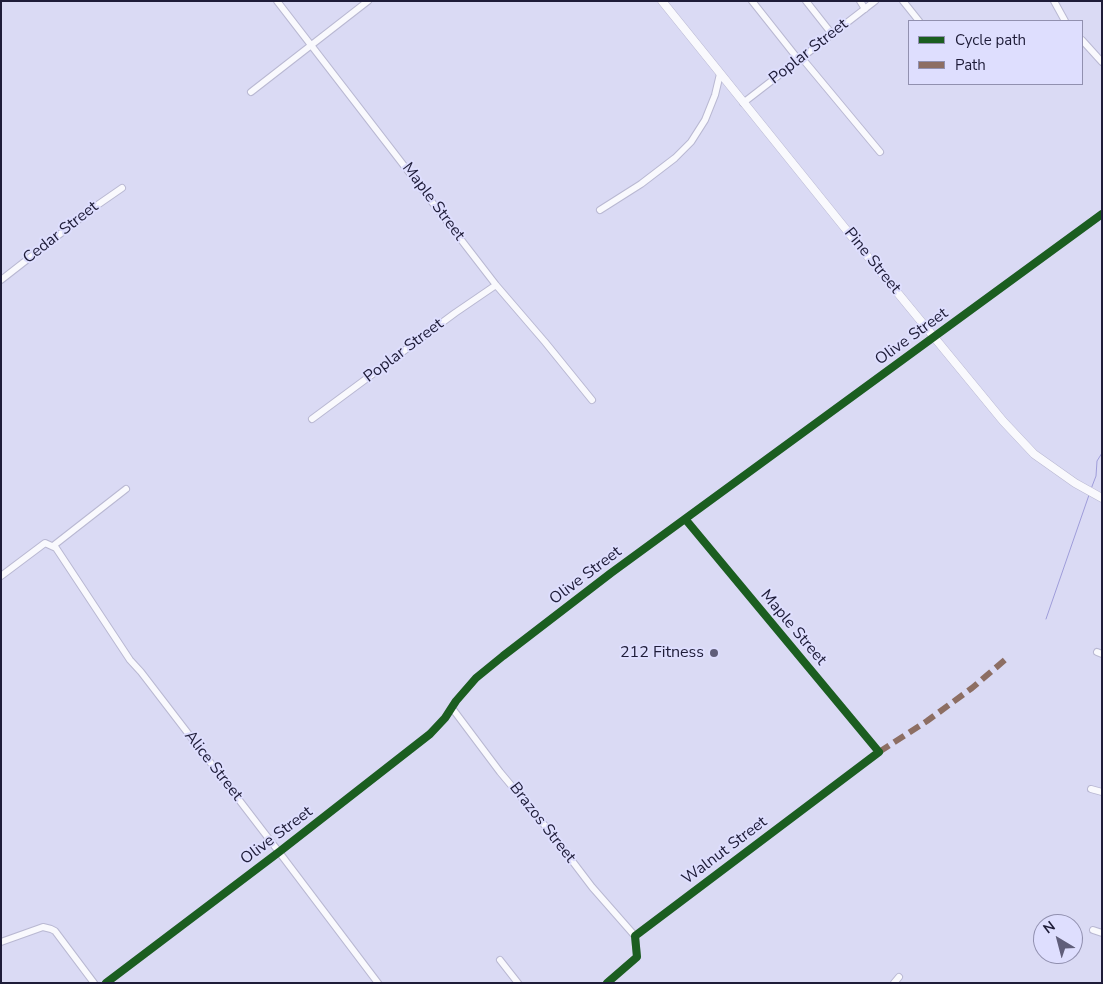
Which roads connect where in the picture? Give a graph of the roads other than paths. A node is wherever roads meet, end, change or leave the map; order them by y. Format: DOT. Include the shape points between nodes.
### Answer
graph roads {
  1 [pos="277,1"];
  2 [pos="368,1"];
  3 [pos="662,1"];
  4 [pos="752,1"];
  5 [pos="806,1"];
  6 [pos="860,1"];
  7 [pos="875,1"];
  8 [pos="903,1"];
  9 [pos="1054,1"];
  10 [pos="866,9"];
  11 [pos="919,20"];
  12 [pos="1065,20"];
  13 [pos="832,34"];
  14 [pos="1083,41"];
  15 [pos="311,44"];
  16 [pos="800,58"];
  17 [pos="1102,62"];
  18 [pos="720,74"];
  19 [pos="251,92"];
  20 [pos="744,103"];
  21 [pos="880,152"];
  22 [pos="122,188"];
  23 [pos="600,210"];
  24 [pos="1102,214"];
  25 [pos="1,280"];
  26 [pos="496,284"];
  27 [pos="934,337"];
  28 [pos="592,400"];
  29 [pos="312,419"];
  30 [pos="126,489"];
  31 [pos="1100,497"];
  32 [pos="686,520"];
  33 [pos="53,546"];
  34 [pos="1,576"];
  35 [pos="452,708"];
  36 [pos="879,752"];
  37 [pos="1092,789"];
  38 [pos="1102,792"];
  39 [pos="279,852"];
  40 [pos="1093,930"];
  41 [pos="1102,933"];
  42 [pos="635,936"];
  43 [pos="1,942"];
  44 [pos="500,960"];
  45 [pos="899,977"];
  46 [pos="94,983"];
  47 [pos="106,983"];
  48 [pos="378,983"];
  49 [pos="518,983"];
  50 [pos="607,983"];
  51 [pos="894,983"];
  1 -- 15 [label="street, Maple Street"];
  2 -- 15 [label="street"];
  3 -- 18 [label="main road, Pine Street"];
  4 -- 16 [label="street"];
  5 -- 13 [label="street"];
  6 -- 10 [label="street"];
  7 -- 10 [label="street, Poplar Street"];
  8 -- 11 [label="street"];
  9 -- 12 [label="street"];
  10 -- 13 [label="street, Poplar Street"];
  13 -- 16 [label="street, Poplar Street"];
  14 -- 17 [label="street"];
  15 -- 19 [label="street"];
  15 -- 26 [label="street, Maple Street"];
  16 -- 20 [label="street, Poplar Street"];
  16 -- 21 [label="street"];
  18 -- 20 [label="main road, Pine Street"];
  18 -- 23 [label="street" via="705,120 691,142 641,184"];
  20 -- 27 [label="main road, Pine Street"];
  22 -- 25 [label="street, Cedar Street"];
  24 -- 27 [label="street, Olive Street"];
  26 -- 28 [label="street, Maple Street"];
  26 -- 29 [label="street, Poplar Street"];
  27 -- 31 [label="main road, Pine Street" via="1034,454"];
  27 -- 32 [label="street, Olive Street"];
  30 -- 33 [label="street"];
  32 -- 35 [label="street, Olive Street" via="503,656 476,678"];
  32 -- 36 [label="street, Maple Street"];
  33 -- 34 [label="street" via="45,543"];
  33 -- 39 [label="street, Alice Street" via="130,660"];
  35 -- 39 [label="street, Olive Street" via="430,734"];
  35 -- 42 [label="street, Brazos Street" via="592,887"];
  36 -- 42 [label="street, Walnut Street"];
  37 -- 38 [label="street"];
  39 -- 47 [label="street, Olive Street"];
  39 -- 48 [label="street, Alice Street"];
  40 -- 41 [label="street"];
  42 -- 50 [label="street" via="637,957"];
  43 -- 46 [label="street" via="43,927 54,931"];
  44 -- 49 [label="street"];
  45 -- 51 [label="street"];
}
